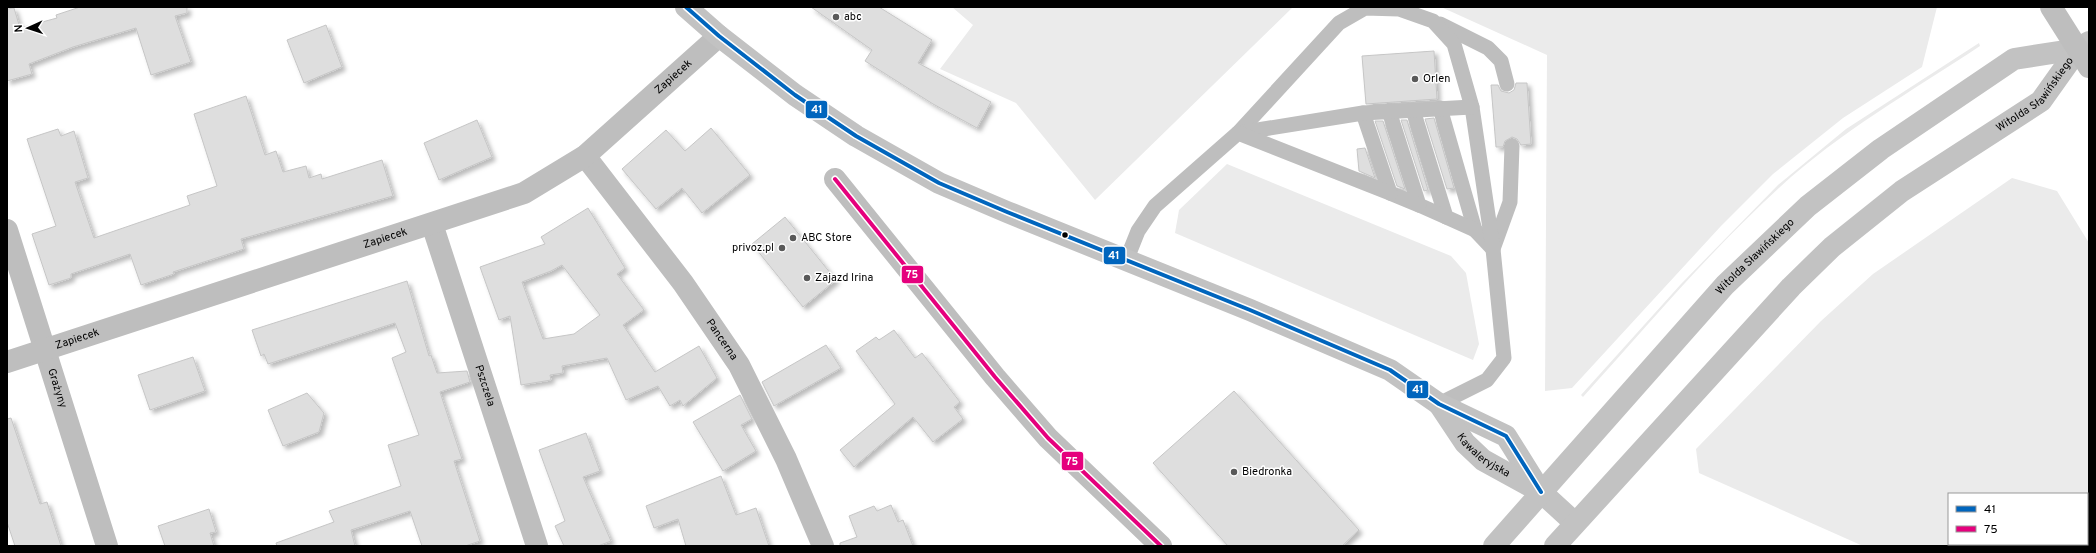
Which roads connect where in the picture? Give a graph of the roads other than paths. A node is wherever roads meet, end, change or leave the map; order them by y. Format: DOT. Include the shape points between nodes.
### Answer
graph roads {
  1 [pos="686,7"];
  2 [pos="2051,7"];
  3 [pos="1433,21"];
  4 [pos="719,36"];
  5 [pos="2085,53"];
  6 [pos="1507,84"];
  7 [pos="1472,107"];
  8 [pos="1440,108"];
  9 [pos="1414,110"];
  10 [pos="1389,111"];
  11 [pos="1362,113"];
  12 [pos="1238,133"];
  13 [pos="1512,146"];
  14 [pos="585,156"];
  15 [pos="835,179"];
  16 [pos="1390,193"];
  17 [pos="1419,204"];
  18 [pos="1446,217"];
  19 [pos="432,224"];
  20 [pos="7,230"];
  21 [pos="1475,230"];
  22 [pos="1493,249"];
  23 [pos="1126,260"];
  24 [pos="45,349"];
  25 [pos="7,362"];
  26 [pos="1438,404"];
  27 [pos="1540,492"];
  28 [pos="1575,523"];
  29 [pos="107,546"];
  30 [pos="537,546"];
  31 [pos="822,546"];
  32 [pos="1161,546"];
  33 [pos="1494,546"];
  34 [pos="1555,546"];
  1 -- 4 [label="main road, Kawaleryjska"];
  2 -- 5 [label="street"];
  3 -- 6 [label="lane" via="1488,48 1501,61"];
  3 -- 7 [label="lane" via="1454,44"];
  3 -- 12 [label="lane" via="1399,9 1365,8 1339,23"];
  4 -- 14 [label="street, Zapiecek"];
  4 -- 23 [label="main road, Kawaleryjska" via="795,95 856,136 939,183"];
  5 -- 27 [label="main road, Witolda Sławińskiego" via="2014,59 1881,149 1808,206 1725,285"];
  5 -- 28 [label="main road, Witolda Sławińskiego" via="2041,101 1902,191 1832,247 1791,287"];
  7 -- 8 [label="lane"];
  7 -- 22 [label="lane"];
  8 -- 9 [label="lane"];
  8 -- 21 [label="lane"];
  9 -- 10 [label="lane"];
  9 -- 18 [label="lane"];
  10 -- 11 [label="lane"];
  10 -- 17 [label="lane"];
  11 -- 12 [label="lane"];
  11 -- 16 [label="lane"];
  12 -- 16 [label="lane"];
  12 -- 23 [label="lane" via="1155,206 1138,231"];
  13 -- 22 [label="lane" via="1510,202"];
  14 -- 19 [label="street, Zapiecek" via="524,193"];
  14 -- 31 [label="street, Pancerna" via="683,283 739,365 786,459"];
  15 -- 32 [label="street" via="1048,438"];
  16 -- 17 [label="lane"];
  17 -- 18 [label="lane"];
  18 -- 21 [label="lane"];
  19 -- 24 [label="street, Zapiecek"];
  19 -- 30 [label="street, Pszczela"];
  20 -- 24 [label="street, Grażyny"];
  21 -- 22 [label="lane"];
  22 -- 26 [label="lane" via="1504,358 1487,380"];
  23 -- 26 [label="main road, Kawaleryjska" via="1390,370"];
  24 -- 25 [label="street, Zapiecek"];
  24 -- 29 [label="street, Grażyny"];
  26 -- 27 [label="main road, Kawaleryjska" via="1465,443 1483,460"];
  26 -- 27 [label="main road, Kawaleryjska" via="1506,436"];
  27 -- 28 [label="main road, Kawaleryjska"];
  27 -- 33 [label="main road, Witolda Sławińskiego"];
  28 -- 34 [label="main road, Witolda Sławińskiego"];
}
